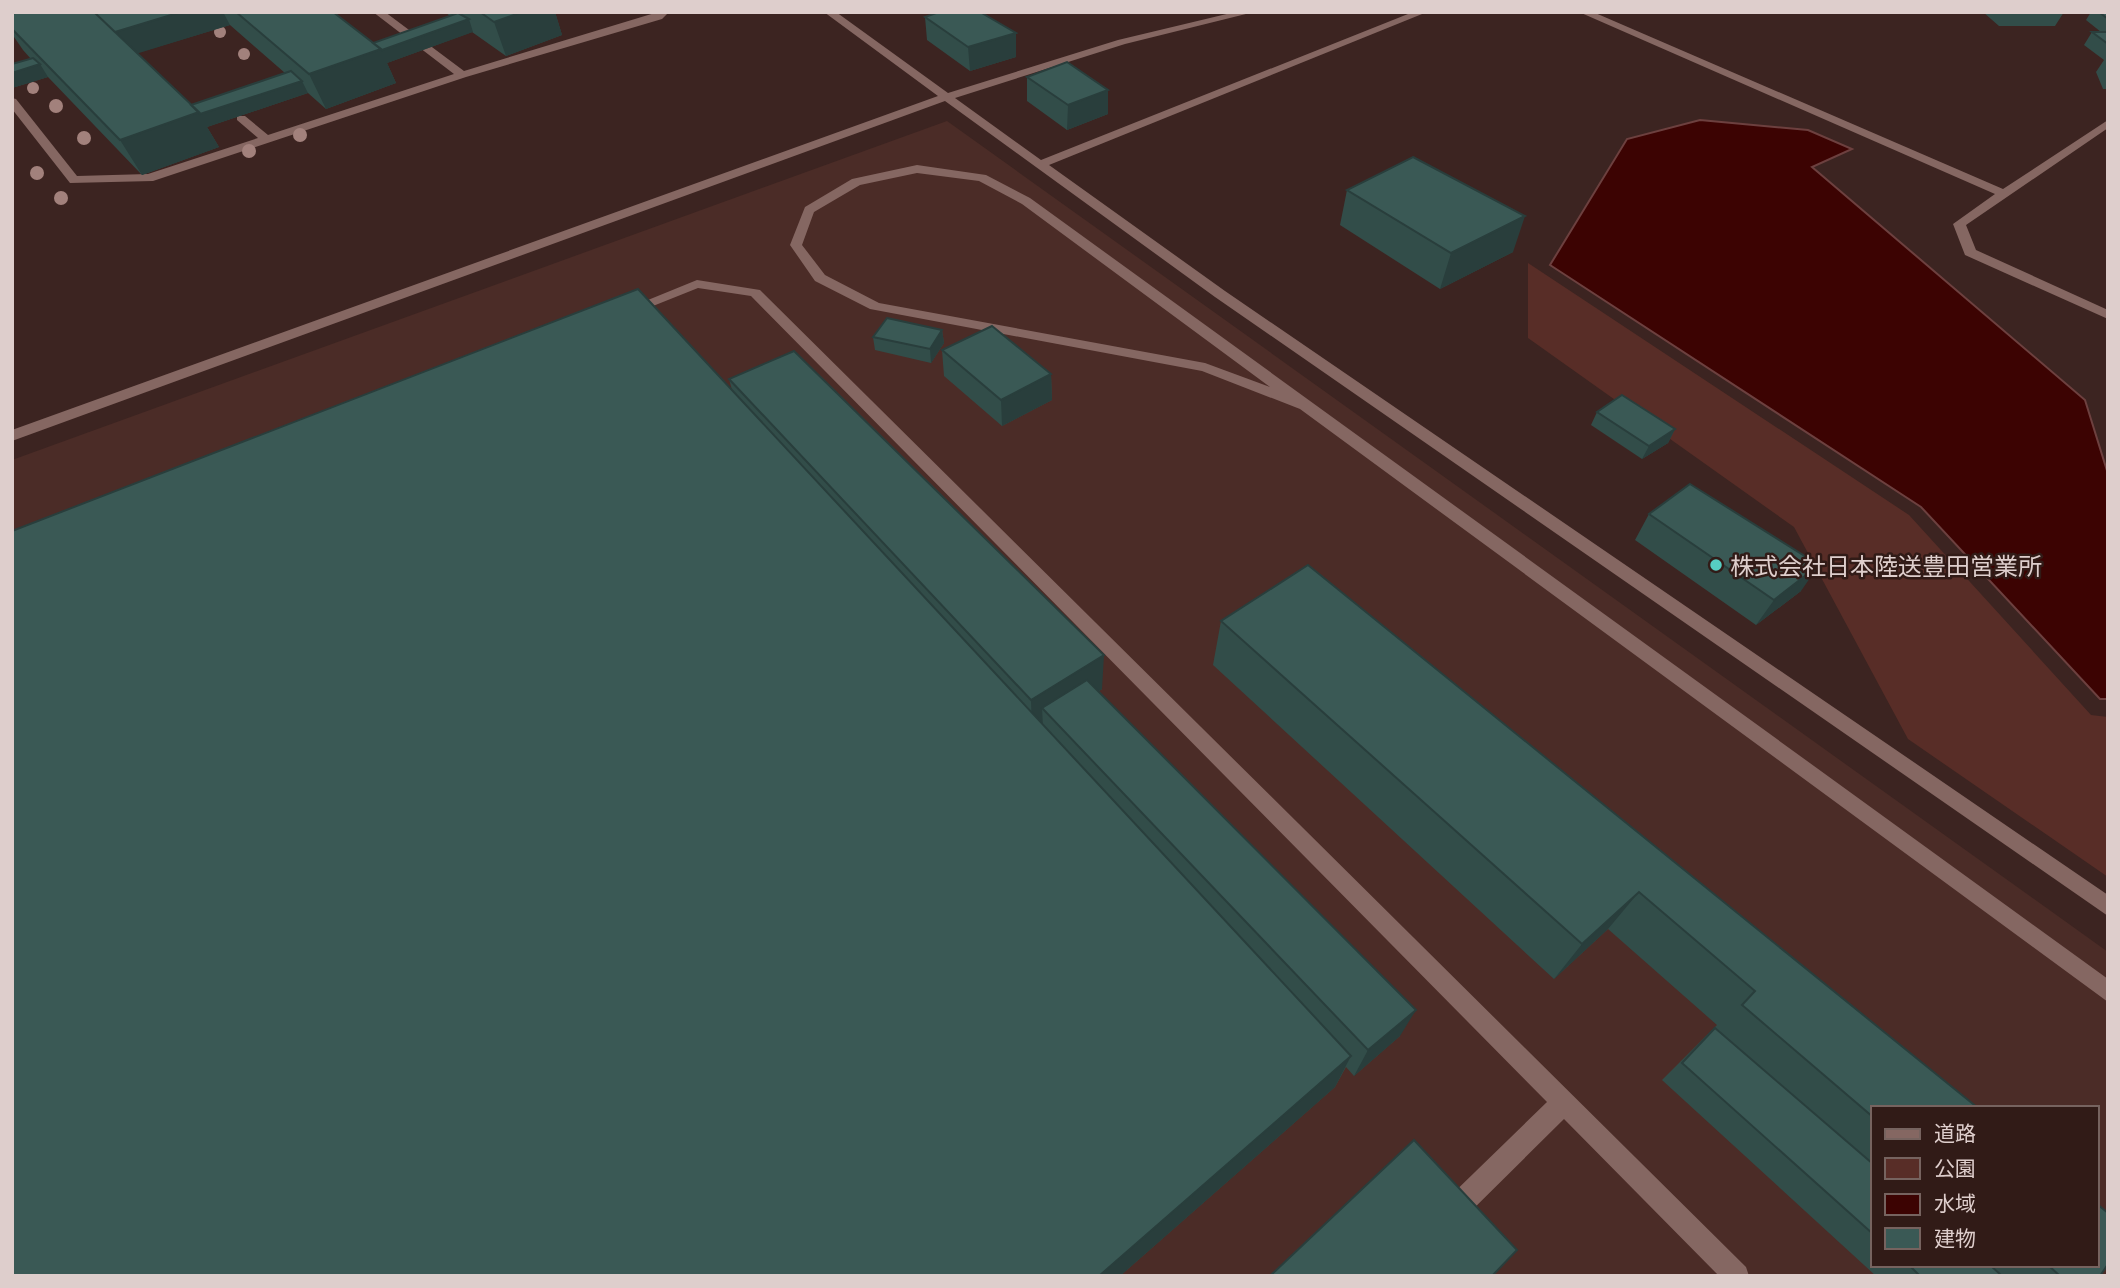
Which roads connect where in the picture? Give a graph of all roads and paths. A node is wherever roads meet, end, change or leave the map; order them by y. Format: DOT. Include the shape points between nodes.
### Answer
graph roads {
  1 [pos="378,12"];
  2 [pos="664,12"];
  3 [pos="829,12"];
  4 [pos="1249,12"];
  5 [pos="1422,12"];
  6 [pos="1584,12"];
  7 [pos="462,75"];
  8 [pos="949,96"];
  9 [pos="12,101"];
  10 [pos="241,118"];
  11 [pos="2108,123"];
  12 [pos="266,139"];
  13 [pos="1041,164"];
  14 [pos="2002,193"];
  15 [pos="2108,315"];
  16 [pos="607,319"];
  17 [pos="1309,407"];
  18 [pos="12,436"];
  19 [pos="2108,907"];
  20 [pos="2108,992"];
  21 [pos="1562,1104"];
  22 [pos="1447,1217"];
  23 [pos="1737,1276"];
  1 -- 7 [label="street"];
  2 -- 7 [label="street"];
  3 -- 8 [label="street"];
  4 -- 8 [label="street" via="1122,42"];
  5 -- 13 [label="street"];
  6 -- 14 [label="street"];
  7 -- 12 [label="street"];
  8 -- 13 [label="street"];
  8 -- 18 [label="street"];
  9 -- 12 [label="street" via="74,180 149,178"];
  10 -- 12 [label="street"];
  11 -- 14 [label="street"];
  13 -- 19 [label="street" via="1220,294"];
  14 -- 15 [label="street" via="1959,224 1970,252"];
  16 -- 21 [label="street" via="697,284 755,293"];
  17 -- 17 [label="street" via="1026,201 982,178 917,169 856,182 809,210 796,245 820,278 875,306 1205,367"];
  17 -- 20 [label="street"];
  21 -- 22 [label="street"];
  21 -- 23 [label="street"];
}
